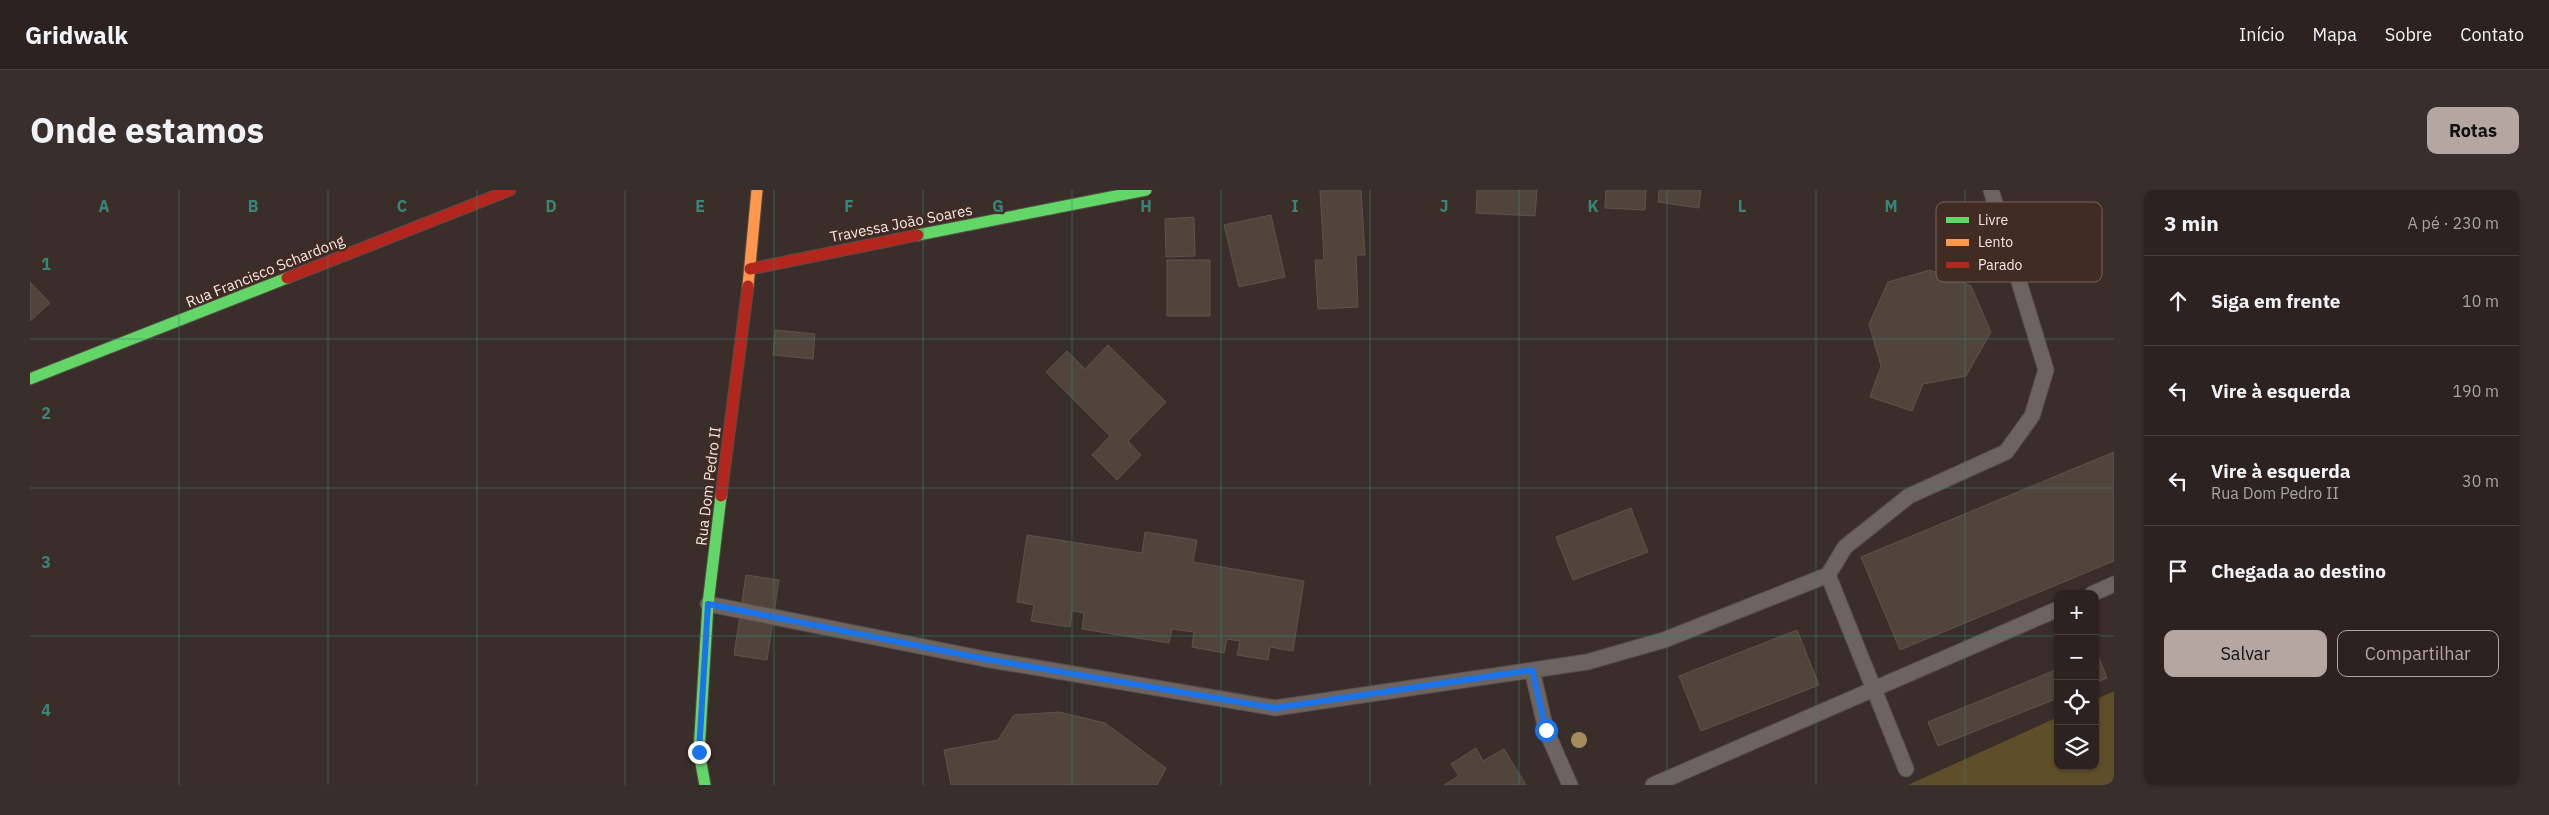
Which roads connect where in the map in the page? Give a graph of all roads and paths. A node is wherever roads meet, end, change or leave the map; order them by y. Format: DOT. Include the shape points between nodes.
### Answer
graph roads {
  1 [pos="510,190"];
  2 [pos="757,190"];
  3 [pos="1146,190"];
  4 [pos="1991,190"];
  5 [pos="1995,202"];
  6 [pos="750,269"];
  7 [pos="2019,282"];
  8 [pos="30,379"];
  9 [pos="1828,575"];
  10 [pos="2114,584"];
  11 [pos="2099,591"];
  12 [pos="708,604"];
  13 [pos="2054,610"];
  14 [pos="1532,670"];
  15 [pos="1874,689"];
  16 [pos="1906,768"];
  17 [pos="705,785"];
  18 [pos="1570,785"];
  19 [pos="1652,785"];
  1 -- 8 [label="street, Rua Francisco Schardong"];
  2 -- 6 [label="street, Rua Dom Pedro II"];
  3 -- 6 [label="street, Travessa João Soares"];
  4 -- 5 [label="lane"];
  6 -- 12 [label="street, Rua Dom Pedro II"];
  7 -- 9 [label="lane" via="2046,370 2032,416 2006,452 1909,496 1845,547"];
  9 -- 14 [label="lane" via="1664,640 1587,662"];
  9 -- 15 [label="lane"];
  10 -- 11 [label="lane"];
  12 -- 14 [label="lane" via="985,659 1275,708"];
  12 -- 17 [label="street, Rua Dom Pedro II" via="699,752"];
  13 -- 15 [label="lane"];
  14 -- 18 [label="lane" via="1546,730"];
  15 -- 16 [label="lane"];
  15 -- 19 [label="lane"];
}
